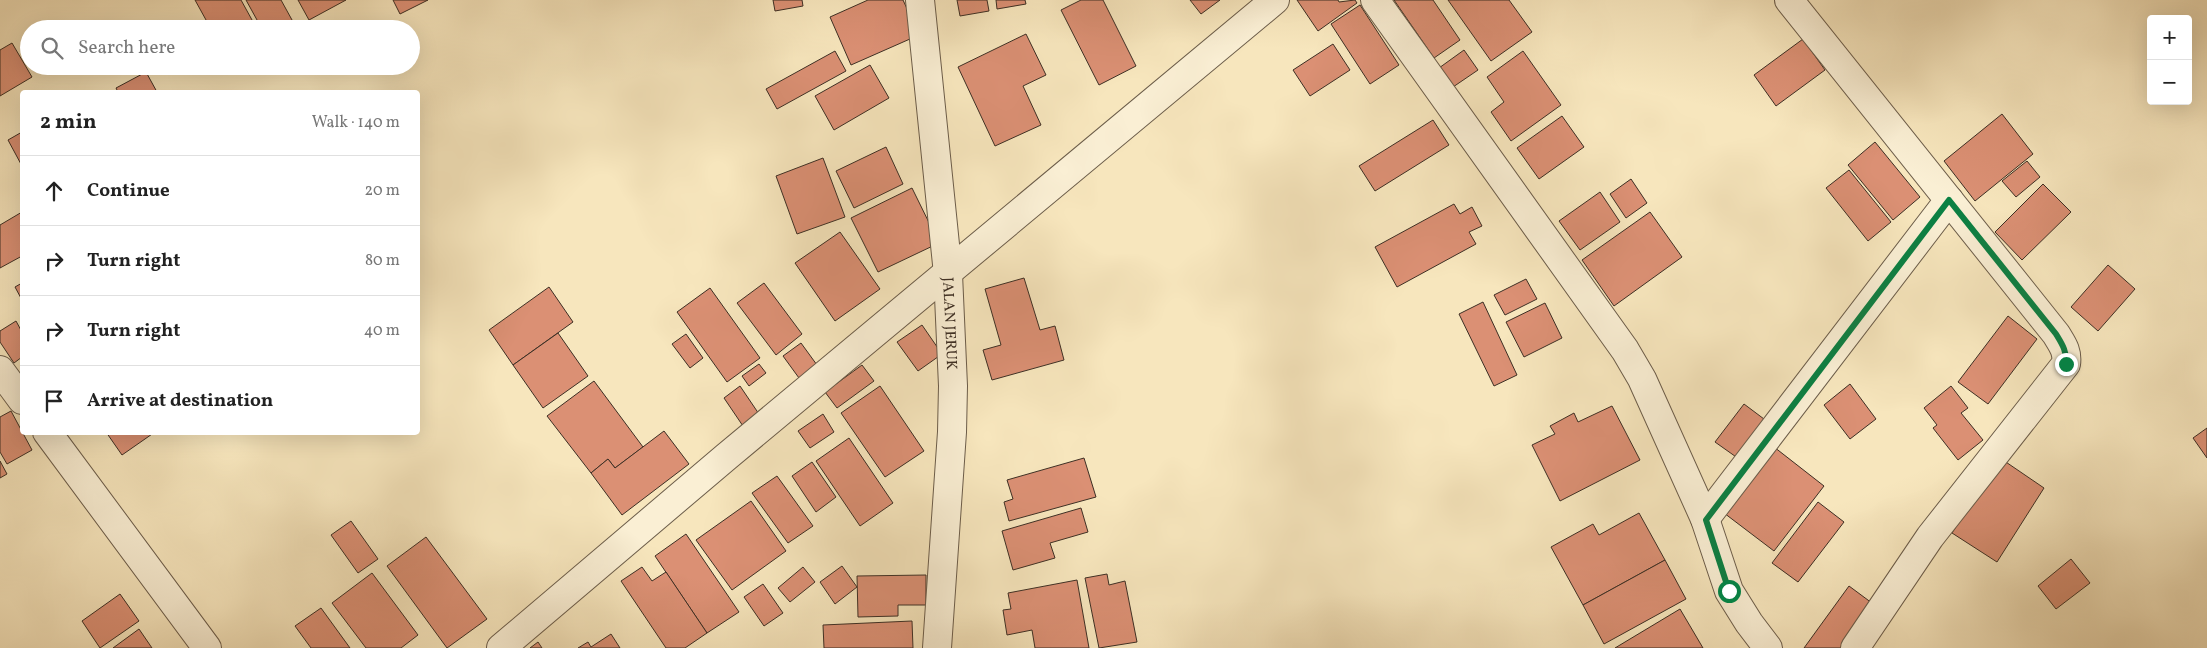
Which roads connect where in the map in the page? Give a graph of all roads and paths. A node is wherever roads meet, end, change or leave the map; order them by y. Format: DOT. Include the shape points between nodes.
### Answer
graph roads {
  1 [pos="920,0"];
  2 [pos="1275,0"];
  3 [pos="1375,0"];
  4 [pos="1789,0"];
  5 [pos="1949,200"];
  6 [pos="948,274"];
  7 [pos="0,370"];
  8 [pos="20,397"];
  9 [pos="49,435"];
  10 [pos="1706,520"];
  11 [pos="207,648"];
  12 [pos="501,648"];
  13 [pos="936,648"];
  14 [pos="1768,648"];
  15 [pos="1855,648"];
  1 -- 6 [label="street, JALAN JERUK"];
  2 -- 6 [label="street"];
  3 -- 10 [label="street" via="1625,350"];
  4 -- 5 [label="street"];
  5 -- 10 [label="street"];
  5 -- 15 [label="street" via="2056,334 2064,347 2066,364 1930,537"];
  6 -- 12 [label="street"];
  6 -- 13 [label="street, JALAN JERUK" via="952,432"];
  7 -- 8 [label="street"];
  9 -- 11 [label="street"];
  10 -- 14 [label="street" via="1729,591"];
}
